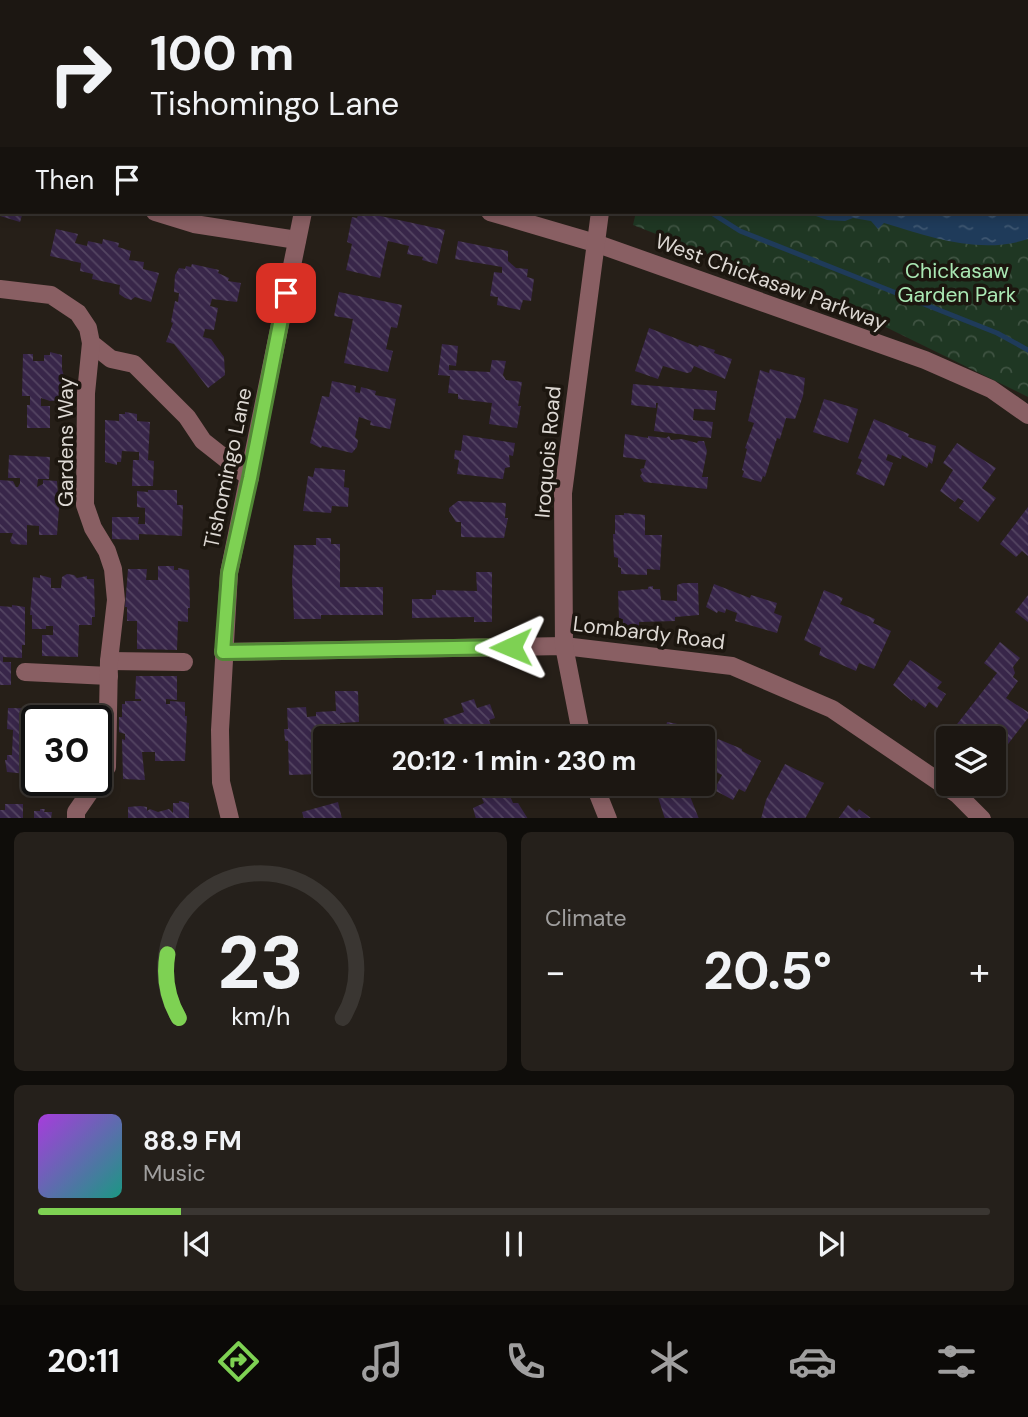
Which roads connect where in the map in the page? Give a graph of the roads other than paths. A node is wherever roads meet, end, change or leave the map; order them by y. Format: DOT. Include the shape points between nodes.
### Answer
graph roads {
  1 [pos="162,214"];
  2 [pos="303,214"];
  3 [pos="497,214"];
  4 [pos="600,214"];
  5 [pos="297,240"];
  6 [pos="595,243"];
  7 [pos="0,289"];
  8 [pos="91,343"];
  9 [pos="1028,415"];
  10 [pos="250,478"];
  11 [pos="564,646"];
  12 [pos="223,652"];
  13 [pos="184,662"];
  14 [pos="109,669"];
  15 [pos="25,672"];
  16 [pos="580,726"];
  17 [pos="599,796"];
  18 [pos="76,818"];
  19 [pos="230,818"];
  20 [pos="608,818"];
  21 [pos="982,818"];
  1 -- 5 [label="street" via="194,224"];
  2 -- 5 [label="street, Tishomingo Lane"];
  3 -- 6 [label="street, West Chickasaw Parkway"];
  4 -- 6 [label="street, Iroquois Road"];
  5 -- 10 [label="street, Tishomingo Lane"];
  6 -- 9 [label="street, West Chickasaw Parkway" via="925,360 991,388"];
  6 -- 11 [label="street, Iroquois Road" via="563,493"];
  7 -- 8 [label="street" via="51,295 78,313"];
  8 -- 10 [label="street" via="111,359 134,364 187,417 203,441"];
  8 -- 14 [label="street, Gardens Way" via="85,505 113,569 116,600"];
  10 -- 12 [label="street, Tishomingo Lane" via="229,573"];
  11 -- 12 [label="street, Lombardy Road"];
  11 -- 16 [label="street, Iroquois Road"];
  11 -- 21 [label="street, Lombardy Road" via="732,666 832,709 957,794"];
  12 -- 19 [label="street, Tishomingo Lane" via="221,782"];
  13 -- 14 [label="street"];
  14 -- 15 [label="street"];
  14 -- 18 [label="street, Gardens Way" via="107,767"];
  17 -- 20 [label="street"];
}
